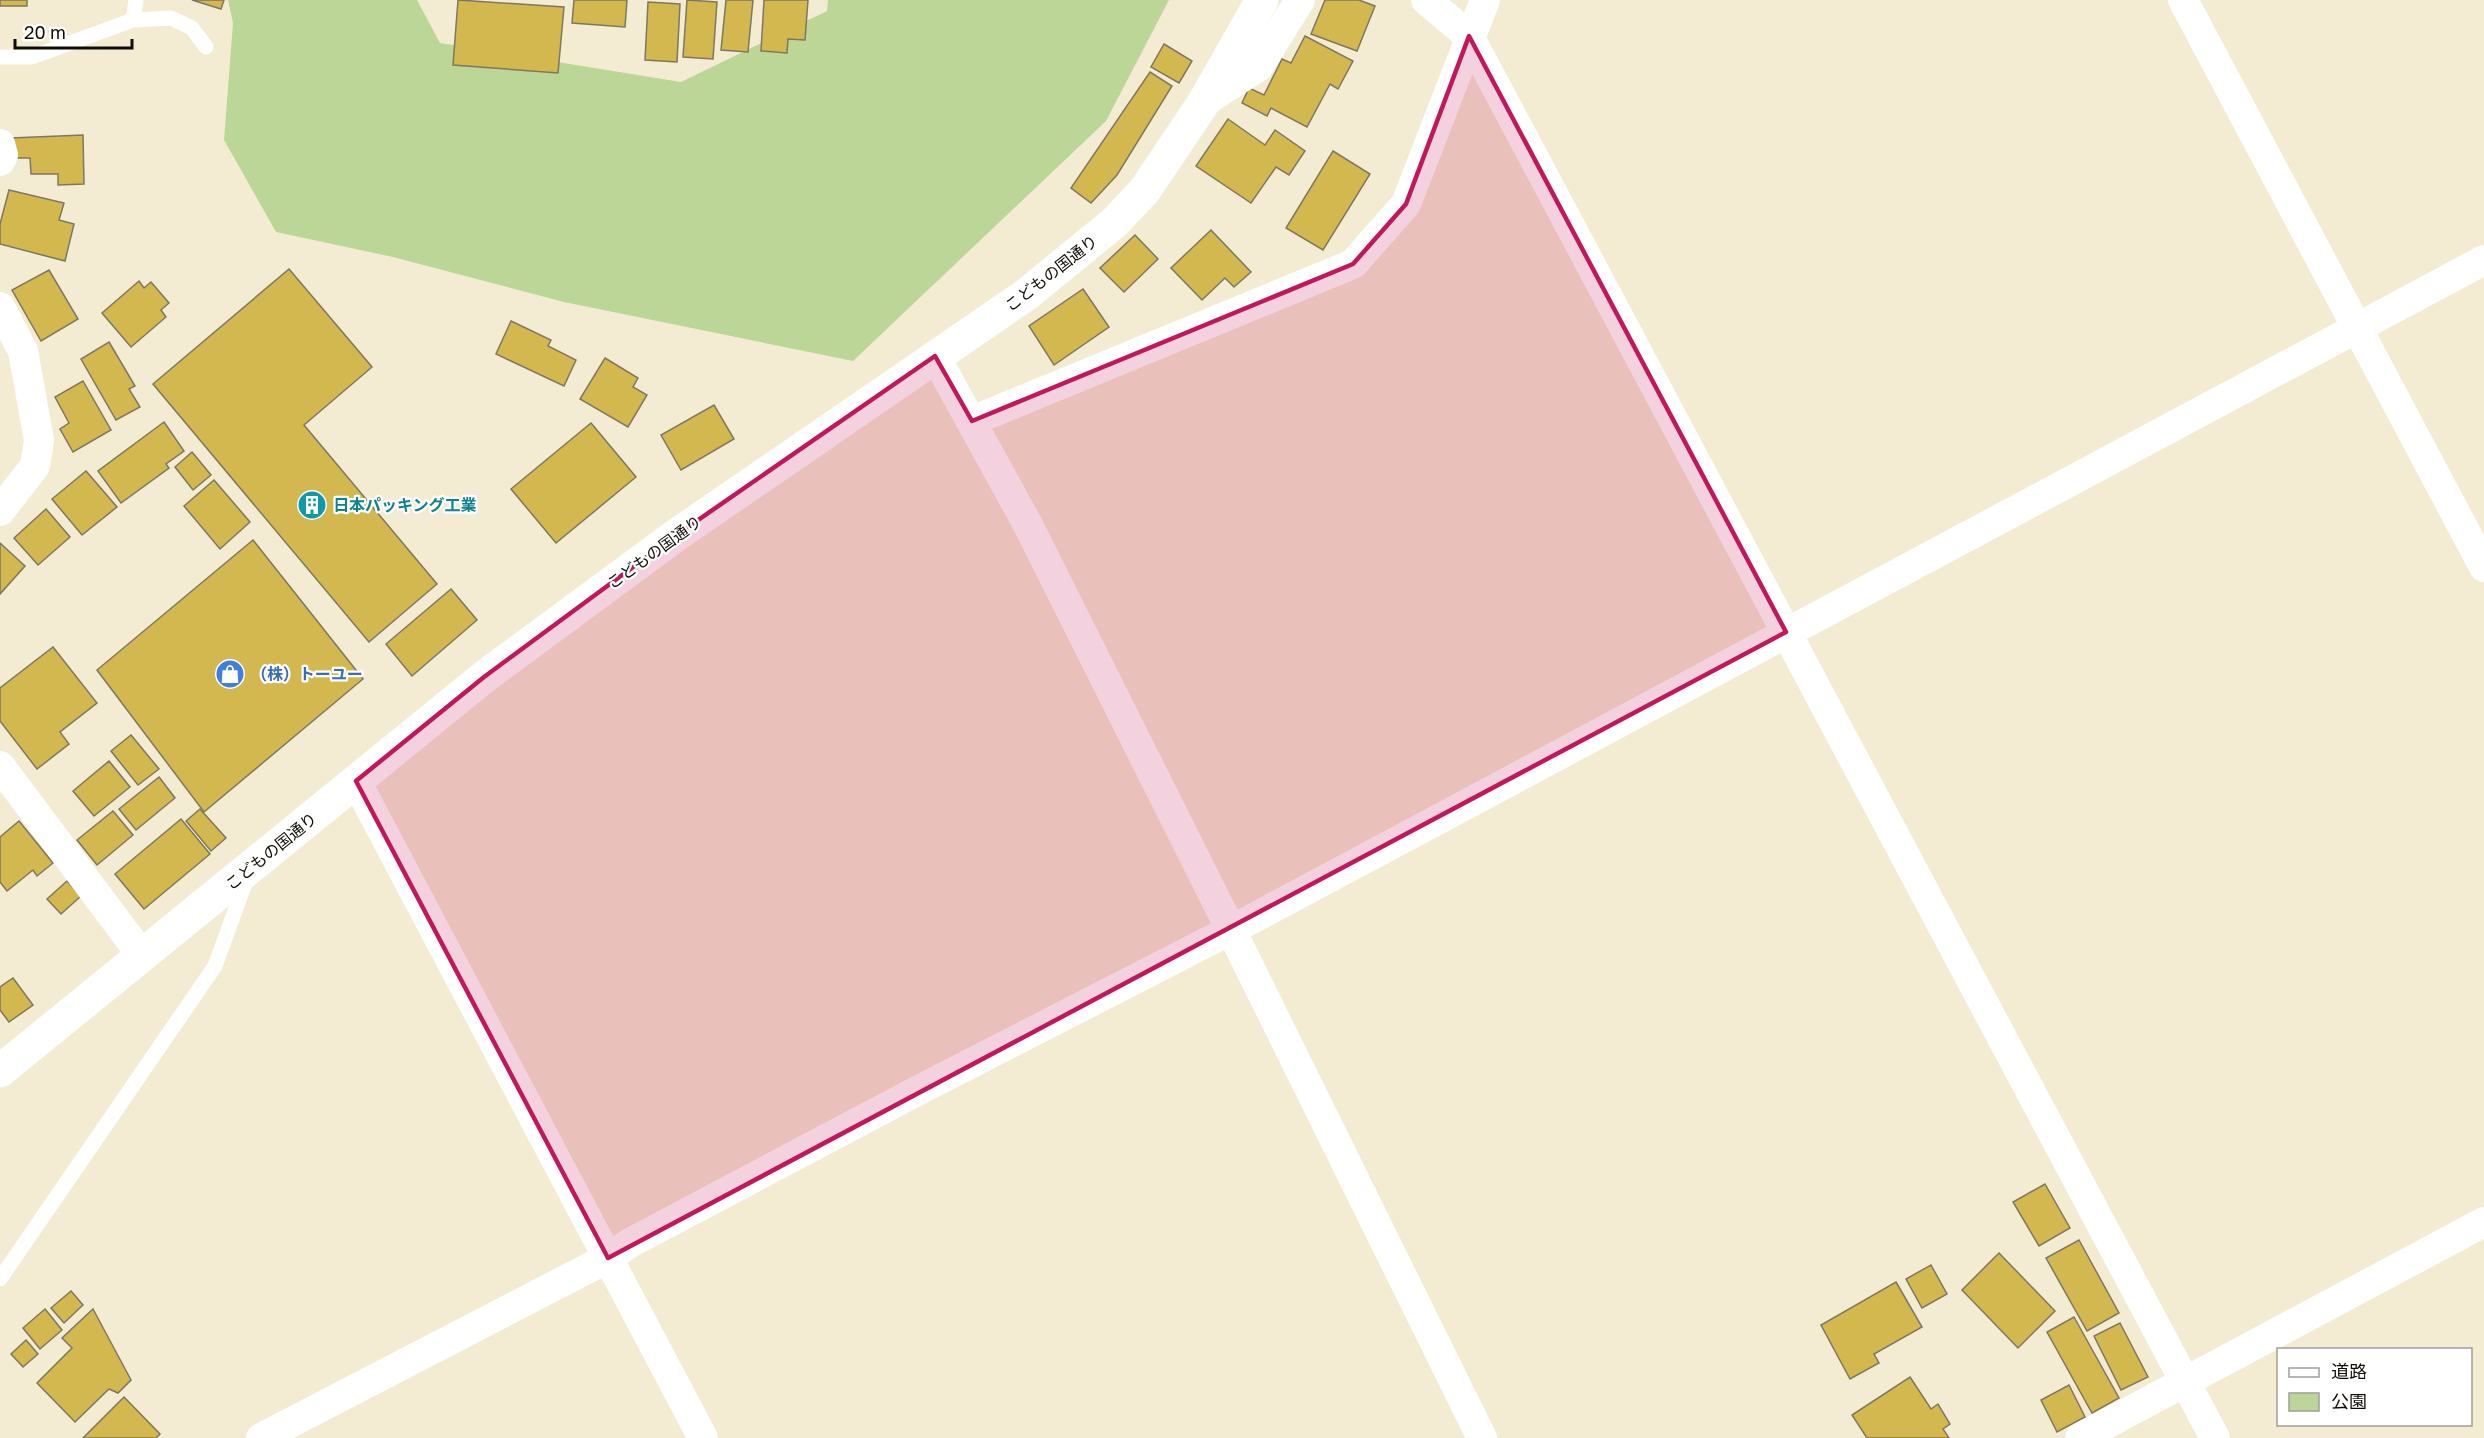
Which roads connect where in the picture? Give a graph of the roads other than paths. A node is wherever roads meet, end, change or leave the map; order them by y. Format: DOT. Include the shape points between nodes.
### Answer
graph roads {
  1 [pos="136,0"];
  2 [pos="1262,0"];
  3 [pos="1300,0"];
  4 [pos="1426,0"];
  5 [pos="1485,0"];
  6 [pos="2183,0"];
  7 [pos="133,20"];
  8 [pos="1469,36"];
  9 [pos="206,47"];
  10 [pos="0,57"];
  11 [pos="1204,102"];
  12 [pos="0,144"];
  13 [pos="0,161"];
  14 [pos="2484,260"];
  15 [pos="0,307"];
  16 [pos="2357,327"];
  17 [pos="935,356"];
  18 [pos="972,421"];
  19 [pos="0,510"];
  20 [pos="2484,567"];
  21 [pos="1786,632"];
  22 [pos="0,766"];
  23 [pos="356,782"];
  24 [pos="250,869"];
  25 [pos="1232,930"];
  26 [pos="141,954"];
  27 [pos="0,1071"];
  28 [pos="2484,1222"];
  29 [pos="608,1258"];
  30 [pos="0,1278"];
  31 [pos="2185,1381"];
  32 [pos="261,1438"];
  33 [pos="703,1438"];
  34 [pos="1482,1438"];
  35 [pos="2080,1438"];
  36 [pos="2215,1438"];
  1 -- 7 [label="lane"];
  2 -- 11 [label="main road, こどもの国通り"];
  3 -- 11 [label="street" via="1258,67"];
  4 -- 8 [label="street"];
  5 -- 8 [label="street"];
  6 -- 16 [label="street"];
  7 -- 9 [label="lane" via="171,18 192,28"];
  7 -- 10 [label="lane" via="32,57"];
  8 -- 18 [label="street" via="1406,204 1353,264"];
  8 -- 21 [label="street"];
  11 -- 17 [label="main road, こどもの国通り" via="1145,190 1115,222 1027,294"];
  12 -- 13 [label="street"];
  14 -- 16 [label="street"];
  15 -- 19 [label="street" via="23,351 39,440 35,466"];
  16 -- 20 [label="street"];
  16 -- 21 [label="street"];
  17 -- 18 [label="street"];
  17 -- 23 [label="main road, こどもの国通り" via="675,536 484,677"];
  18 -- 25 [label="street"];
  21 -- 25 [label="street"];
  21 -- 31 [label="street"];
  22 -- 26 [label="street"];
  23 -- 24 [label="main road, こどもの国通り"];
  23 -- 29 [label="street"];
  24 -- 26 [label="main road, こどもの国通り"];
  24 -- 30 [label="lane" via="215,966"];
  25 -- 29 [label="street" via="907,1097"];
  25 -- 34 [label="street"];
  26 -- 27 [label="main road, こどもの国通り"];
  28 -- 31 [label="street"];
  29 -- 32 [label="street"];
  29 -- 33 [label="street"];
  31 -- 35 [label="street"];
  31 -- 36 [label="street"];
}
